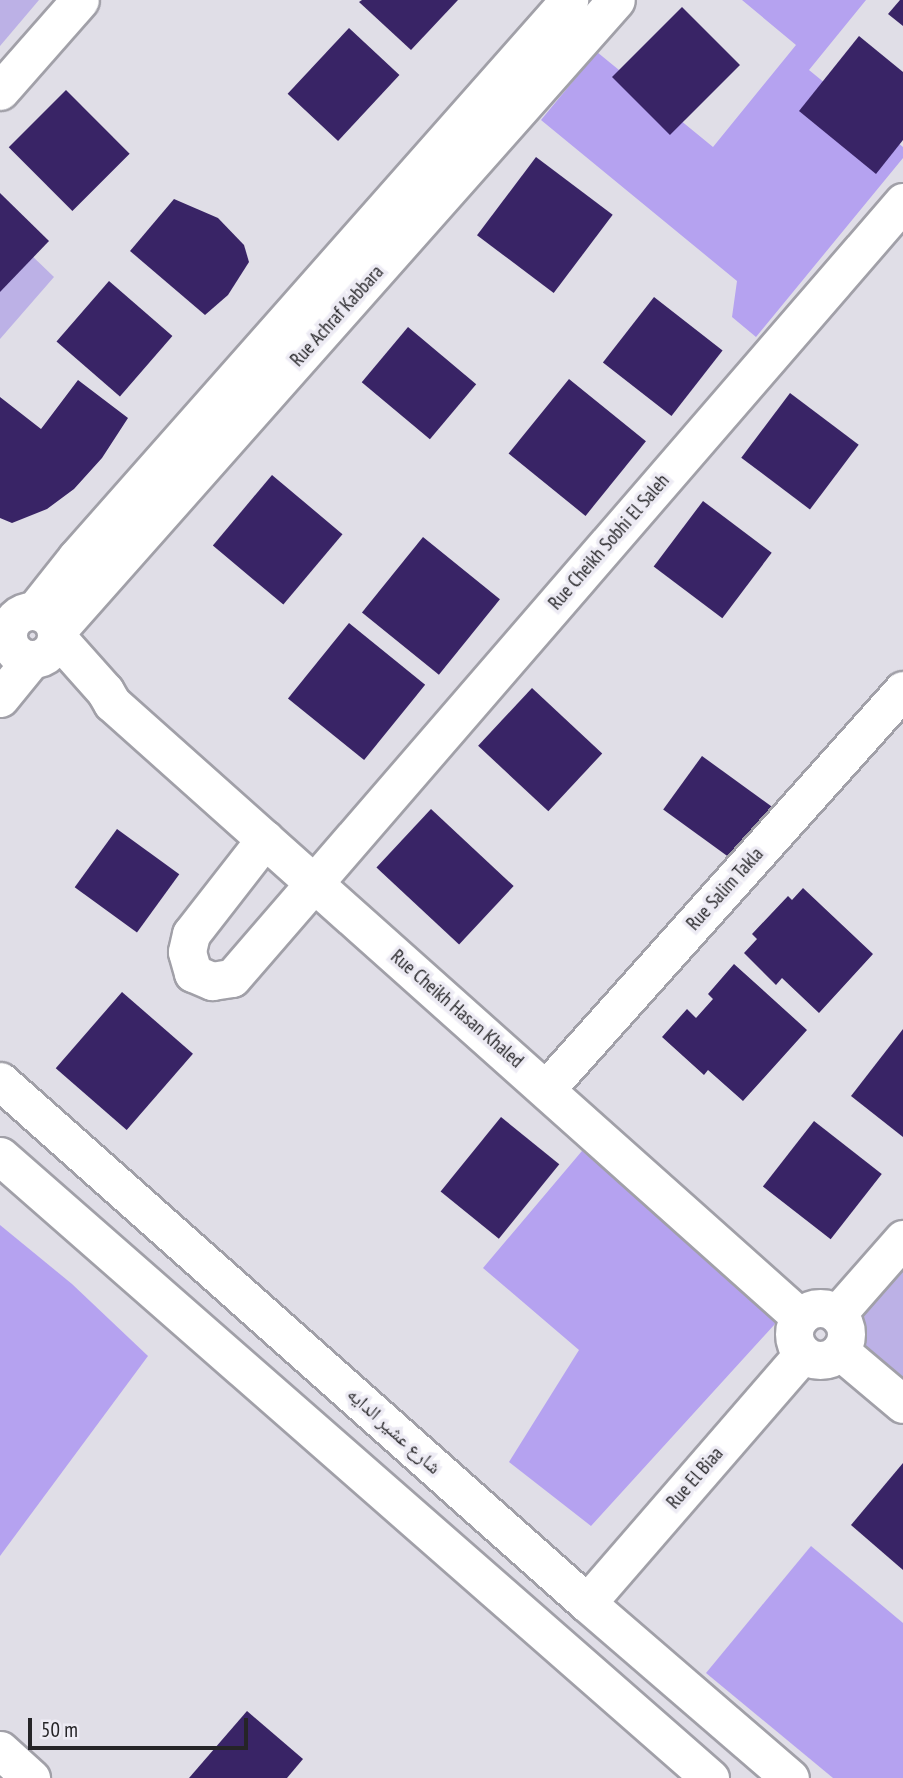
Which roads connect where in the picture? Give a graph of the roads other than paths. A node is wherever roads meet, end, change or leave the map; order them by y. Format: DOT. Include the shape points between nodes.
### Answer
graph roads {
  1 [pos="80,0"];
  2 [pos="569,0"];
  3 [pos="617,0"];
  4 [pos="0,91"];
  5 [pos="903,202"];
  6 [pos="24,634"];
  7 [pos="903,690"];
  8 [pos="0,698"];
  9 [pos="265,839"];
  10 [pos="314,883"];
  11 [pos="0,1081"];
  12 [pos="547,1088"];
  13 [pos="0,1156"];
  14 [pos="903,1238"];
  15 [pos="837,1314"];
  16 [pos="800,1317"];
  17 [pos="840,1351"];
  18 [pos="803,1354"];
  19 [pos="903,1404"];
  20 [pos="587,1603"];
  21 [pos="0,1750"];
  22 [pos="31,1778"];
  23 [pos="710,1778"];
  24 [pos="790,1778"];
  1 -- 4 [label="street"];
  2 -- 6 [label="street, Rue Achraf Kabbara" via="76,558"];
  3 -- 6 [label="street, Rue Achraf Kabbara"];
  5 -- 10 [label="street, Rue Cheikh Sobhi El Saleh"];
  6 -- 8 [label="street, Rue Achraf Kabbara"];
  6 -- 9 [label="street, Rue Cheikh Hasan Khaled" via="97,681 112,703"];
  7 -- 12 [label="street, Rue Salim Takla"];
  9 -- 10 [label="street, Rue Cheikh Hasan Khaled"];
  9 -- 10 [label="street, Rue Cheikh Sobhi El Saleh" via="191,934 187,952 193,973 212,981 232,978"];
  10 -- 12 [label="street, Rue Cheikh Hasan Khaled"];
  11 -- 20 [label="street, شارع عشير الدايه"];
  12 -- 16 [label="street, Rue Cheikh Hasan Khaled"];
  13 -- 23 [label="street"];
  14 -- 15 [label="street"];
  15 -- 16 [label="street" via="825,1308 811,1309"];
  15 -- 17 [label="street" via="845,1325 846,1339"];
  16 -- 18 [label="street" via="794,1329 795,1342"];
  17 -- 18 [label="street" via="828,1359 815,1360"];
  17 -- 19 [label="street"];
  18 -- 20 [label="street, Rue El Biaa"];
  20 -- 24 [label="street, شارع عشير الدايه"];
  21 -- 22 [label="street"];
}
